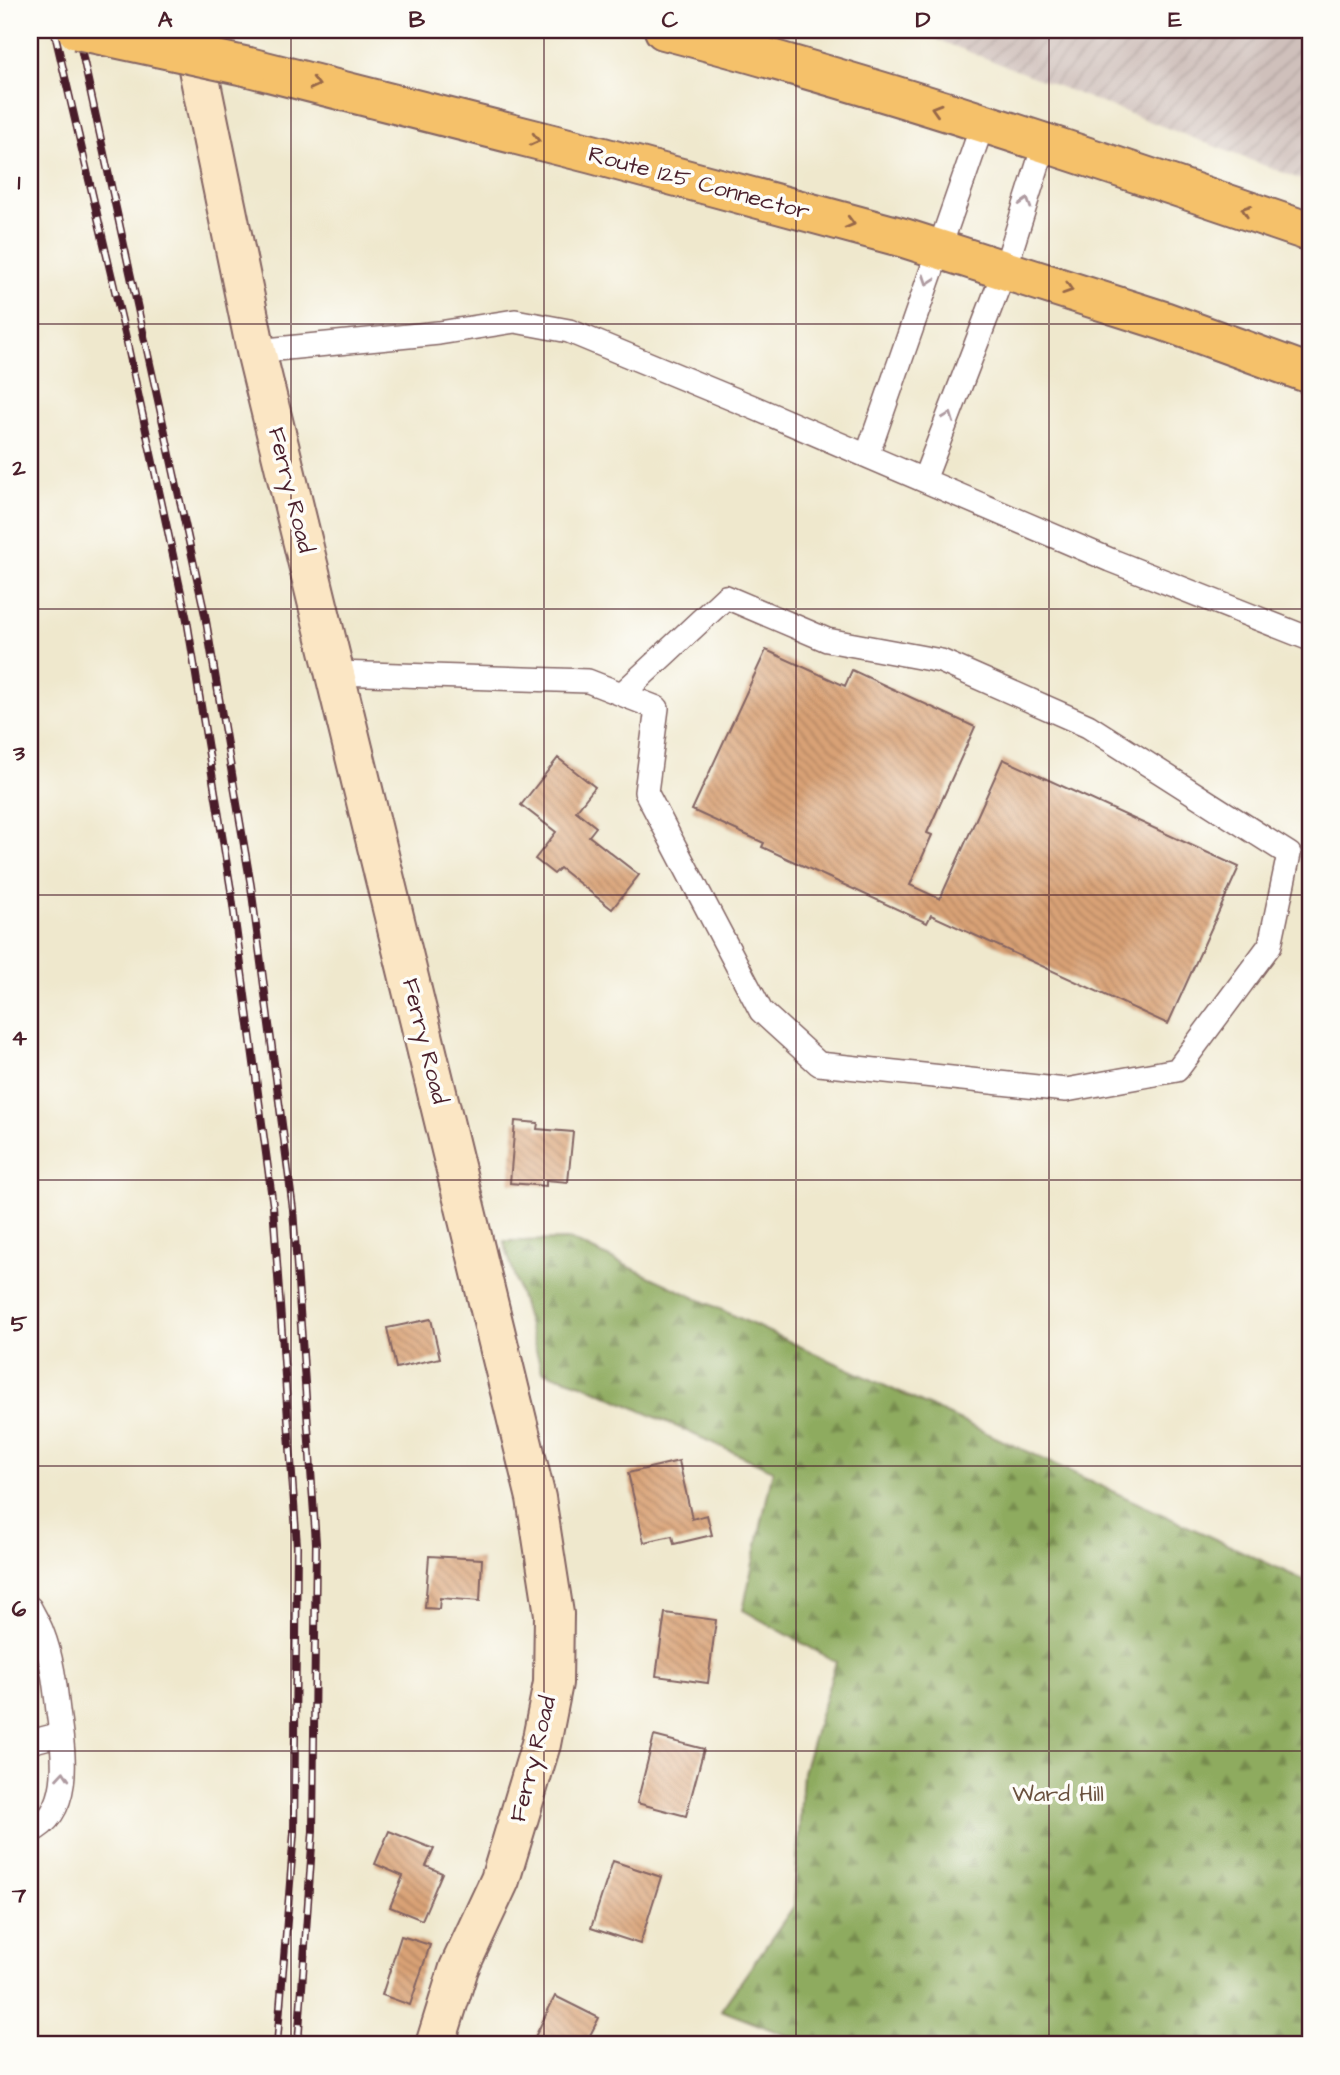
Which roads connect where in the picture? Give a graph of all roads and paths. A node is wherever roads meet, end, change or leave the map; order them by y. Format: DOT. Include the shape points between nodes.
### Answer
graph roads {
  1 [pos="77,30"];
  2 [pos="190,30"];
  3 [pos="664,30"];
  4 [pos="983,123"];
  5 [pos="1045,142"];
  6 [pos="1310,232"];
  7 [pos="940,249"];
  8 [pos="1006,269"];
  9 [pos="256,351"];
  10 [pos="1310,374"];
  11 [pos="867,456"];
  12 [pos="924,480"];
  13 [pos="1310,639"];
  14 [pos="336,673"];
  15 [pos="622,694"];
  16 [pos="30,1608"];
  17 [pos="61,1734"];
  18 [pos="30,1742"];
  19 [pos="30,1832"];
  20 [pos="435,2045"];
  1 -- 7 [label="highway, Route 125 Connector, one-way, bridge" via="249,67"];
  2 -- 9 [label="street, Ferry Road"];
  4 -- 3 [label="highway, one-way"];
  4 -- 5 [label="highway"];
  4 -- 7 [label="lane"];
  6 -- 5 [label="highway, one-way"];
  8 -- 5 [label="lane, one-way"];
  7 -- 8 [label="highway, Route 125 Connector"];
  7 -- 11 [label="lane, one-way"];
  8 -- 10 [label="highway, Route 125 Connector, one-way"];
  12 -- 8 [label="lane, one-way"];
  9 -- 11 [label="lane" via="515,321 569,331"];
  9 -- 14 [label="street, Ferry Road"];
  11 -- 12 [label="lane"];
  12 -- 13 [label="lane" via="1110,561"];
  14 -- 15 [label="lane" via="588,681"];
  14 -- 20 [label="street, Ferry Road" via="536,1498 554,1614 553,1684 541,1744 500,1880 459,1968"];
  15 -- 15 [label="lane" via="657,708 646,792 761,1011 818,1064 1066,1090 1177,1070 1270,945 1289,854 1088,726 941,661 827,640 726,597"];
  16 -- 17 [label="lane" via="53,1672"];
  17 -- 18 [label="lane"];
  19 -- 17 [label="lane, one-way" via="53,1810 62,1789"];
}
